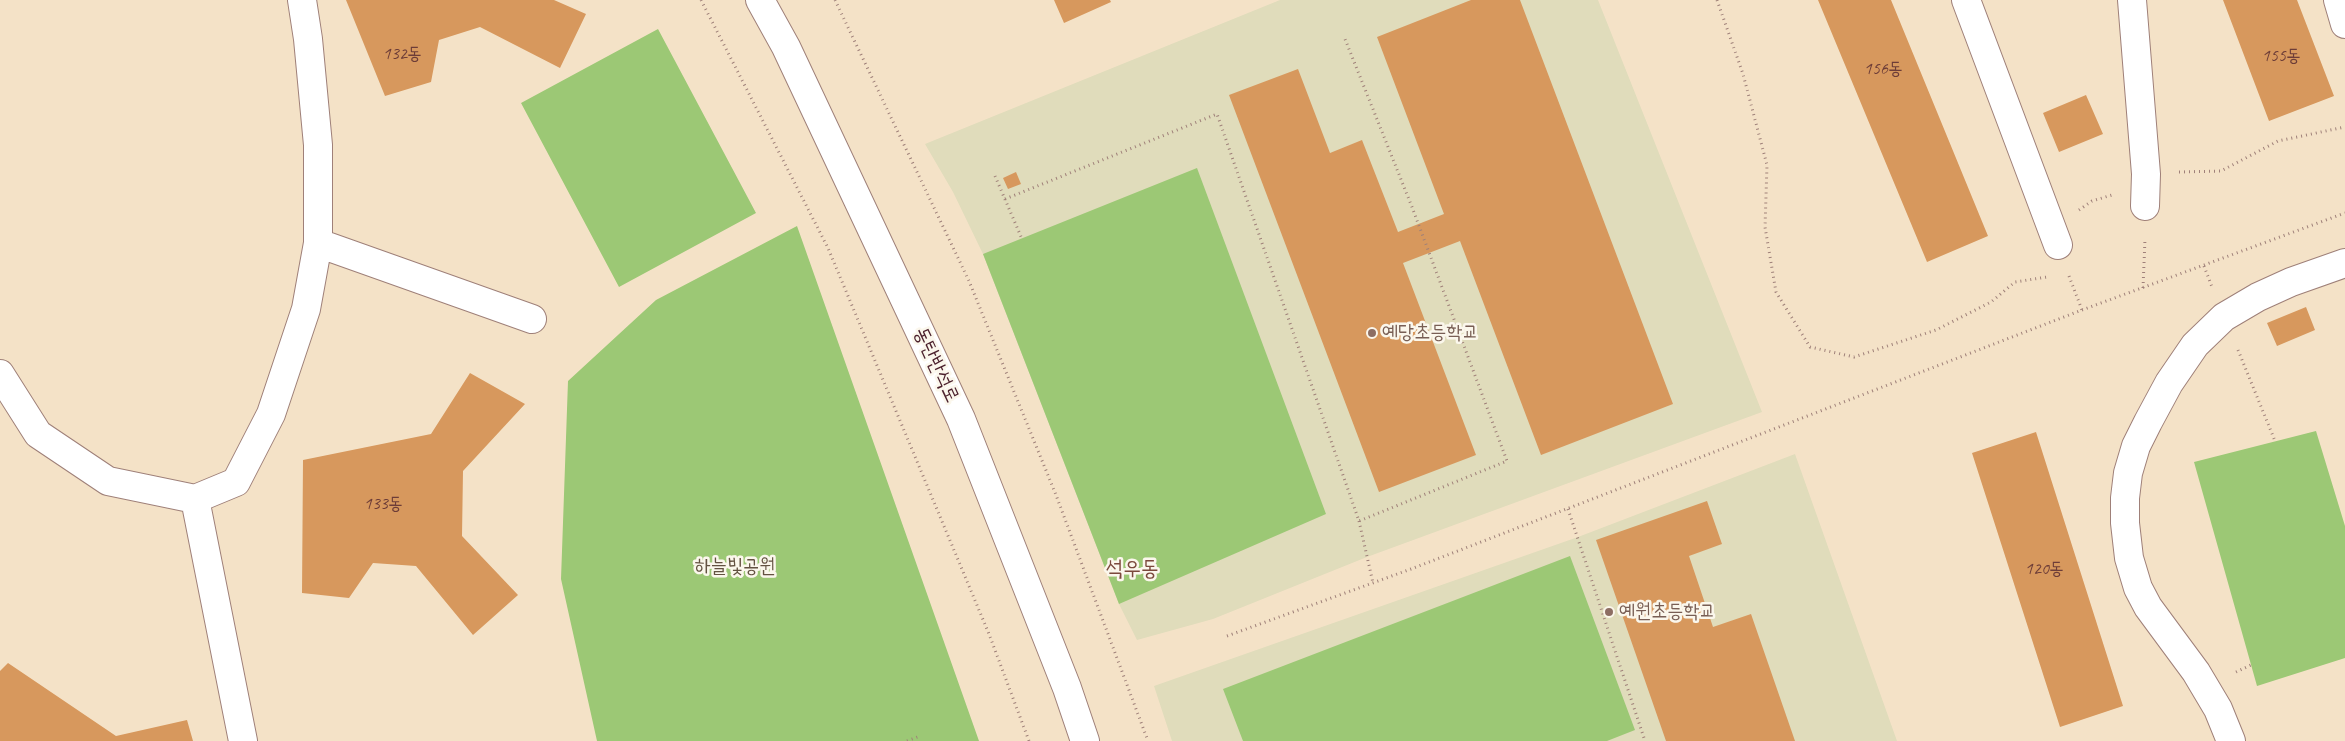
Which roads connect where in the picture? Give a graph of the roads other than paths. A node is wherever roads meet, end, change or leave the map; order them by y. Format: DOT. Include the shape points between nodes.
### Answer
graph roads {
  1 [pos="302,0"];
  2 [pos="760,0"];
  3 [pos="1966,0"];
  4 [pos="2132,0"];
  5 [pos="2338,0"];
  6 [pos="2345,24"];
  7 [pos="2145,206"];
  8 [pos="318,243"];
  9 [pos="2058,245"];
  10 [pos="2345,263"];
  11 [pos="532,319"];
  12 [pos="0,374"];
  13 [pos="194,499"];
  14 [pos="243,741"];
  15 [pos="1085,741"];
  16 [pos="2231,741"];
  1 -- 8 [label="street" via="318,145"];
  2 -- 15 [label="street, 동탄반석로" via="786,47 961,419"];
  3 -- 9 [label="street"];
  4 -- 7 [label="street" via="2146,174"];
  5 -- 6 [label="street"];
  8 -- 11 [label="street"];
  8 -- 13 [label="street" via="306,308 271,414 236,482"];
  10 -- 16 [label="street" via="2258,297 2224,317 2195,345 2148,422 2128,473 2125,498 2129,558 2138,588 2148,607 2196,672 2218,709"];
  12 -- 13 [label="street" via="38,434 108,481"];
  13 -- 14 [label="street"];
}
